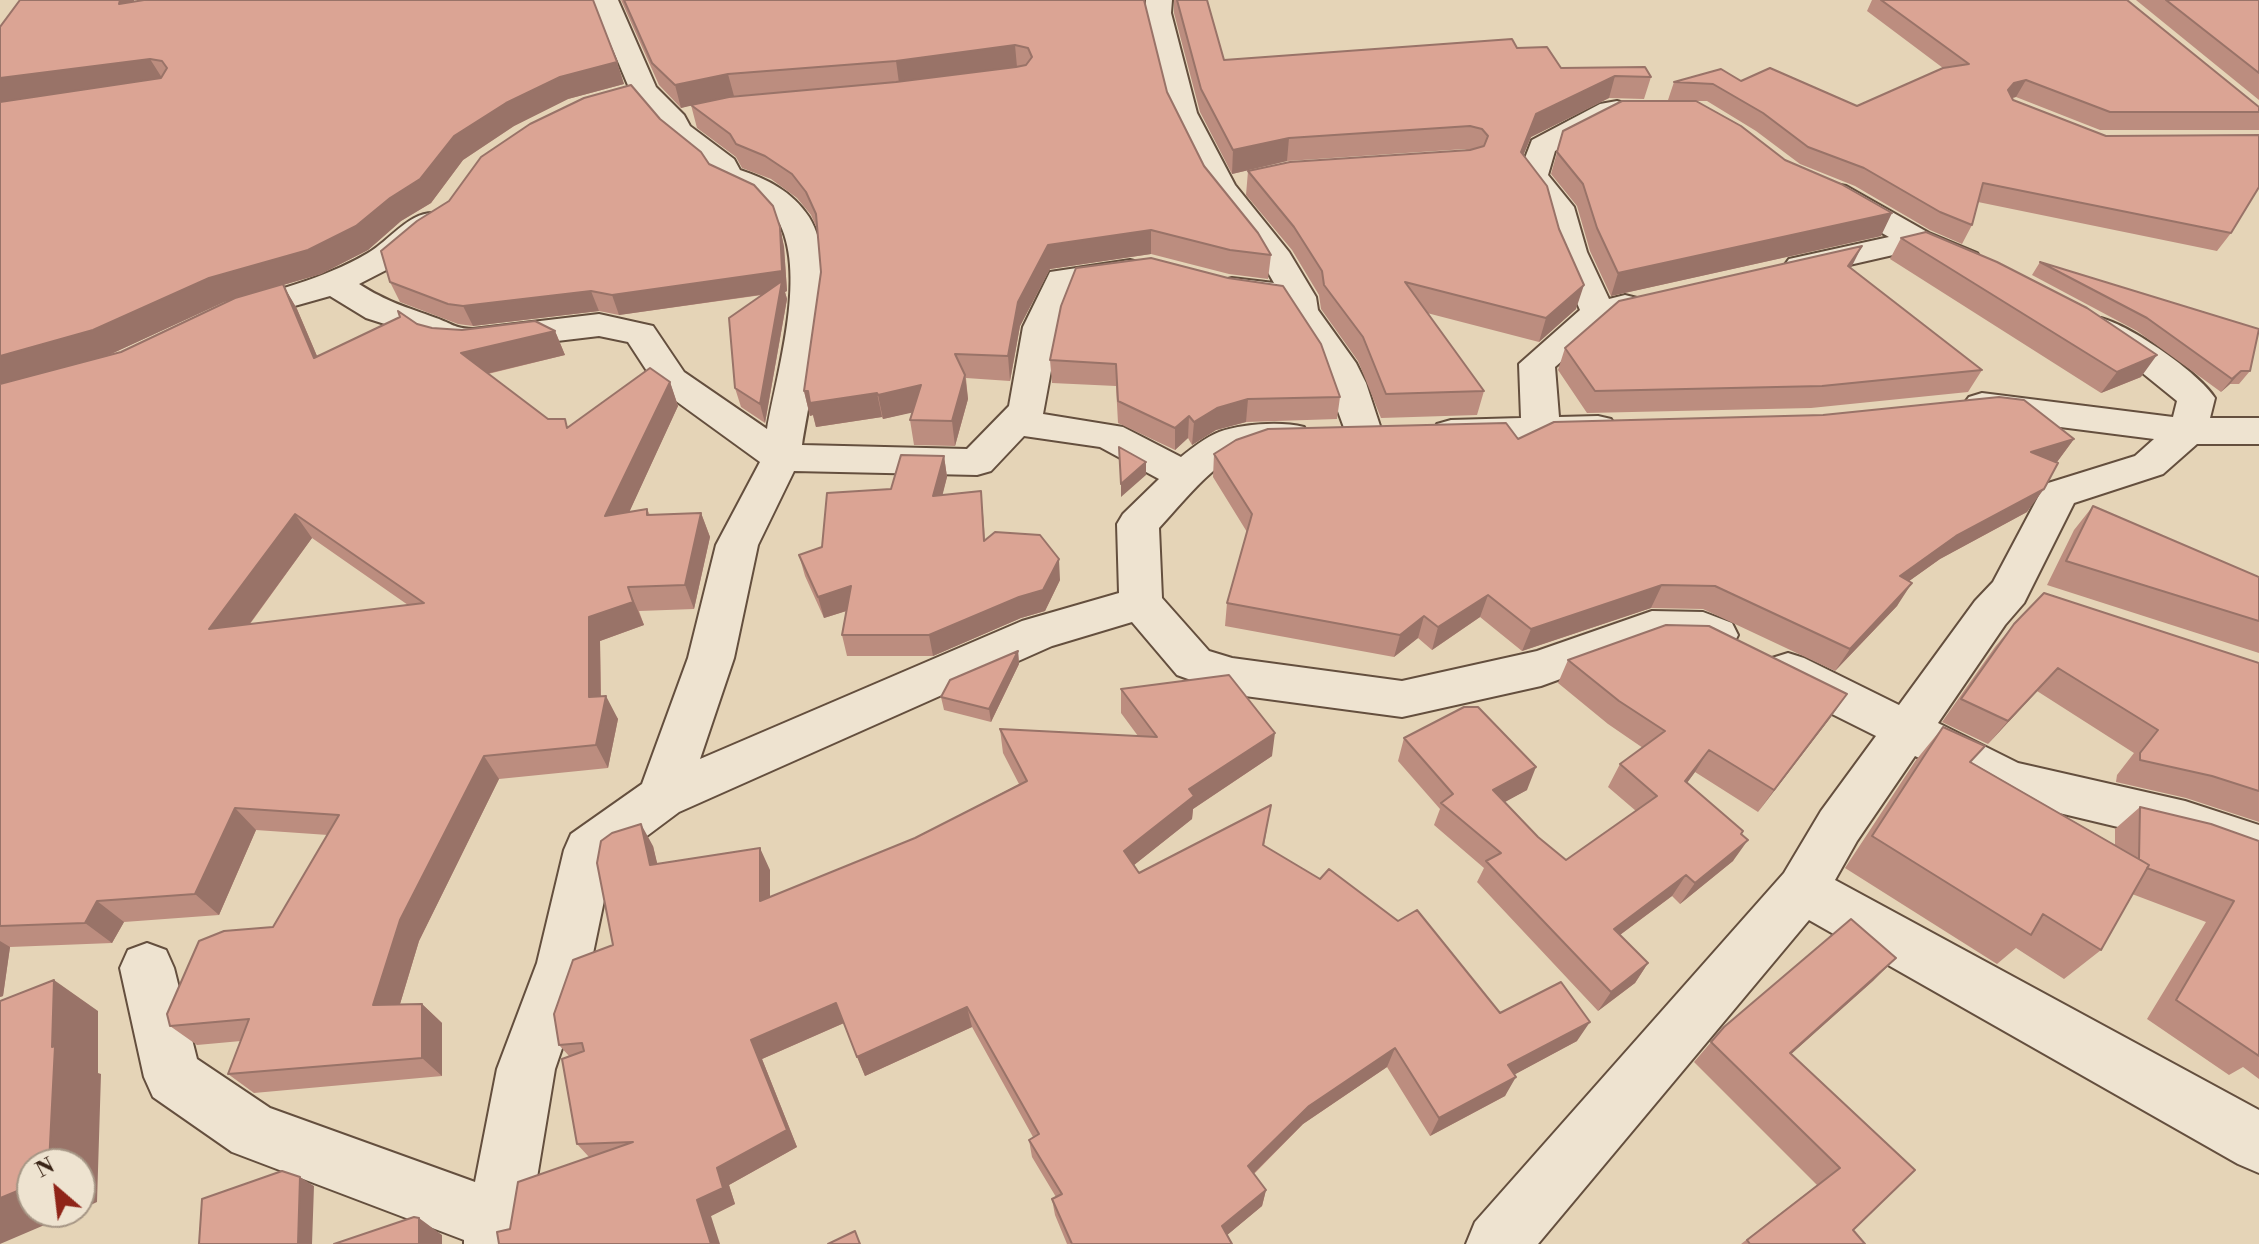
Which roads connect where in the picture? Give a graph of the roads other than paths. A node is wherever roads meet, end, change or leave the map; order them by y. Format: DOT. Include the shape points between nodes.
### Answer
graph roads {
  1 [pos="605,0"];
  2 [pos="1159,0"];
  3 [pos="1653,110"];
  4 [pos="1802,179"];
  5 [pos="452,201"];
  6 [pos="1918,240"];
  7 [pos="1770,272"];
  8 [pos="1998,274"];
  9 [pos="334,284"];
  10 [pos="1658,296"];
  11 [pos="1299,297"];
  12 [pos="1598,312"];
  13 [pos="2073,313"];
  14 [pos="209,325"];
  15 [pos="1953,408"];
  16 [pos="1013,422"];
  17 [pos="1636,427"];
  18 [pos="1541,430"];
  19 [pos="2188,431"];
  20 [pos="2259,431"];
  21 [pos="1389,434"];
  22 [pos="781,458"];
  23 [pos="1184,475"];
  24 [pos="1141,603"];
  25 [pos="1908,731"];
  26 [pos="662,797"];
  27 [pos="2259,847"];
  28 [pos="1802,889"];
  29 [pos="147,968"];
  30 [pos="2259,1143"];
  31 [pos="496,1232"];
  32 [pos="1497,1244"];
  1 -- 22 [label="street" via="631,94 689,118 677,130 723,165 726,175 756,186 795,220 806,254 807,296"];
  2 -- 11 [label="street" via="1183,113 1234,185"];
  3 -- 12 [label="street" via="1610,110 1542,146 1533,176 1558,207"];
  4 -- 6 [label="street" via="1843,196"];
  5 -- 9 [label="street" via="382,259"];
  6 -- 7 [label="street"];
  6 -- 8 [label="street"];
  9 -- 14 [label="street"];
  9 -- 22 [label="street" via="378,311 428,327 444,338 473,340 599,325 641,334 671,380"];
  10 -- 12 [label="street"];
  11 -- 16 [label="street" via="1227,287 1151,267 1062,279 1041,327 1027,410"];
  11 -- 21 [label="street" via="1301,310 1348,383"];
  12 -- 18 [label="street" via="1537,364"];
  13 -- 19 [label="street" via="2123,342 2196,398"];
  15 -- 19 [label="street" via="1984,405"];
  16 -- 22 [label="street" via="977,462"];
  16 -- 23 [label="street" via="1109,436"];
  17 -- 18 [label="street"];
  18 -- 21 [label="street"];
  19 -- 20 [label="street"];
  19 -- 25 [label="street" via="2149,465 2059,494 2029,600 1990,613"];
  21 -- 23 [label="street" via="1265,436 1230,442"];
  22 -- 26 [label="street" via="737,545 711,658"];
  23 -- 24 [label="street" via="1138,524"];
  24 -- 25 [label="street" via="1193,663 1230,676 1402,699 1541,668 1652,628 1703,629"];
  24 -- 26 [label="street" via="1038,633"];
  25 -- 27 [label="street" via="2009,781 2185,822"];
  25 -- 28 [label="street" via="1839,826"];
  26 -- 31 [label="street" via="589,850 564,963 526,1069"];
  28 -- 30 [label="street"];
  28 -- 32 [label="street"];
  29 -- 31 [label="street" via="173,1077 253,1131"];
}
